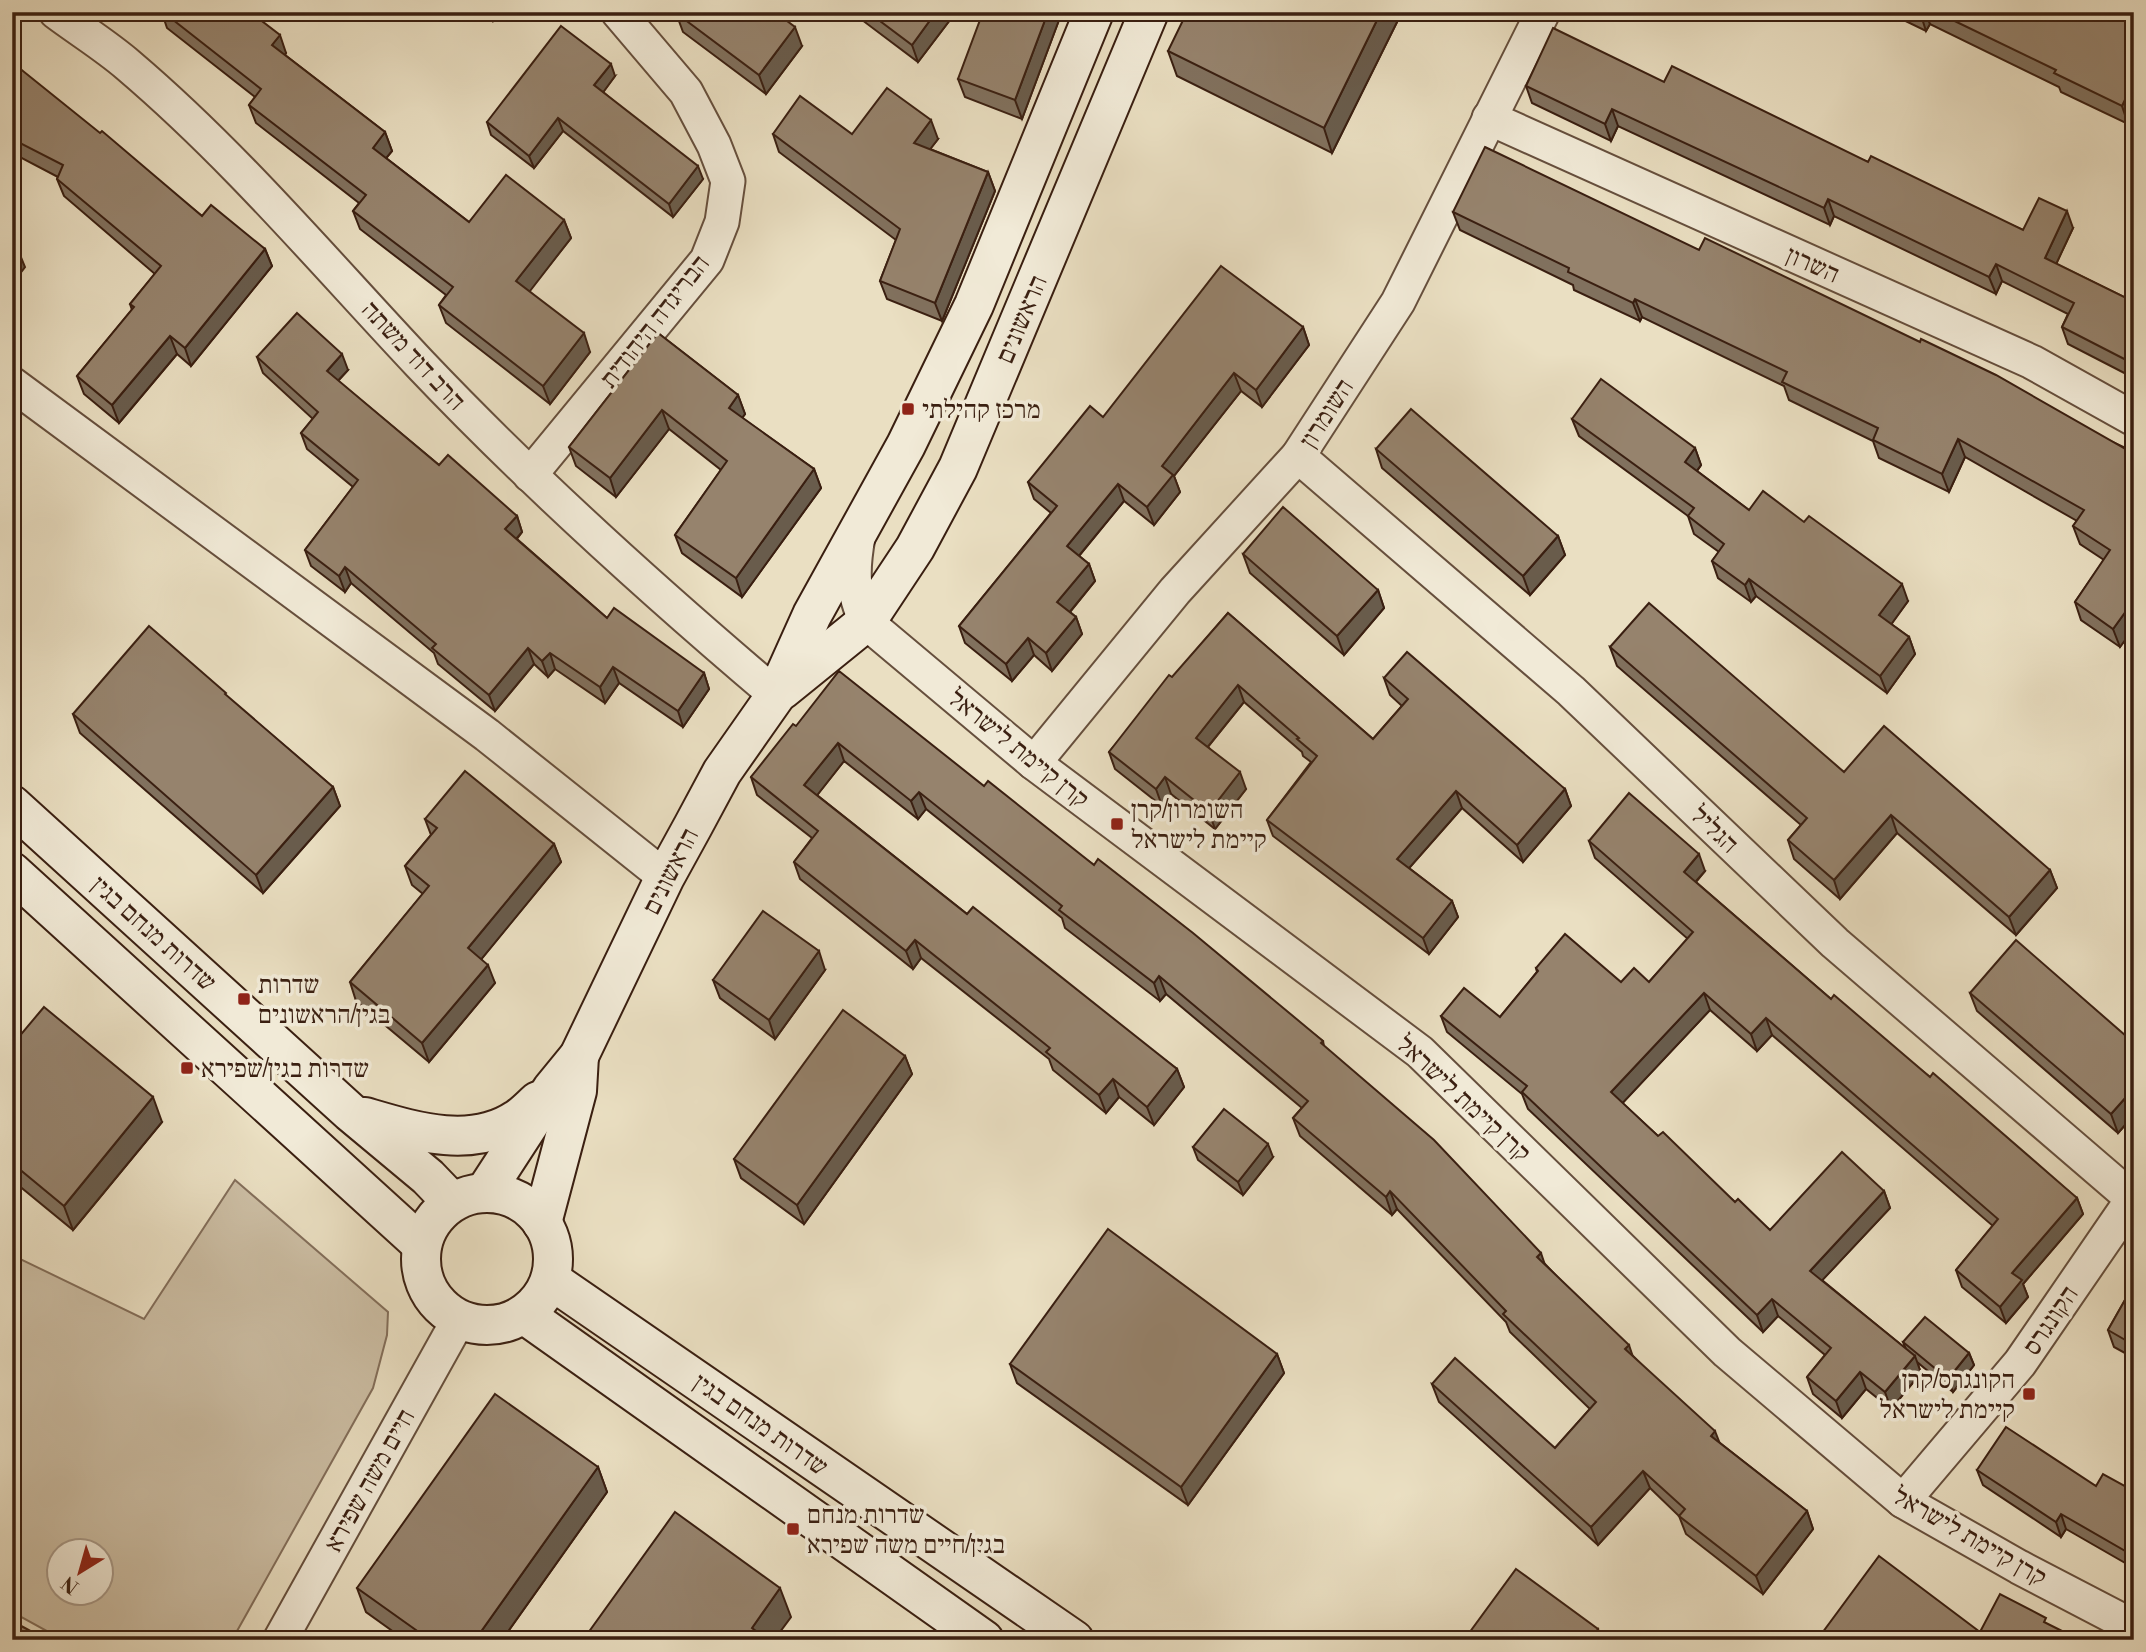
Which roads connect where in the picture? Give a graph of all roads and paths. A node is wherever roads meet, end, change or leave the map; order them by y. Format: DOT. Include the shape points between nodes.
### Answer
graph roads {
  1 [pos="56,12"];
  2 [pos="618,12"];
  3 [pos="1094,12"];
  4 [pos="1149,12"];
  5 [pos="1543,12"];
  6 [pos="1489,118"];
  7 [pos="12,384"];
  8 [pos="2134,419"];
  9 [pos="1298,456"];
  10 [pos="530,475"];
  11 [pos="858,531"];
  12 [pos="866,622"];
  13 [pos="776,695"];
  14 [pos="1034,763"];
  15 [pos="12,804"];
  16 [pos="12,872"];
  17 [pos="665,877"];
  18 [pos="579,1056"];
  19 [pos="552,1089"];
  20 [pos="350,1112"];
  21 [pos="468,1197"];
  22 [pos="2133,1199"];
  23 [pos="542,1223"];
  24 [pos="422,1245"];
  25 [pos="551,1280"];
  26 [pos="525,1315"];
  27 [pos="459,1320"];
  28 [pos="1903,1501"];
  29 [pos="2134,1627"];
  30 [pos="280,1640"];
  31 [pos="984,1640"];
  32 [pos="1074,1640"];
  1 -- 10 [label="street, הרב דוד משתה" via="127,64 215,144"];
  2 -- 10 [label="street, הבריגדה היהודית" via="686,92 715,145 727,181 722,222 707,260"];
  3 -- 11 [label="street, הראשונים" via="974,305"];
  4 -- 12 [label="street, הראשונים" via="958,468 915,548"];
  5 -- 6 [label="street, השומרון"];
  6 -- 8 [label="street, השרון" via="2032,362"];
  6 -- 9 [label="street, השומרון" via="1398,302"];
  7 -- 17 [label="street" via="488,735"];
  9 -- 14 [label="street, השומרון" via="1175,591"];
  9 -- 22 [label="street, הגליל" via="1571,691 1835,943"];
  10 -- 13 [label="street, הרב דוד משתה" via="661,597"];
  11 -- 12 [label="street" via="852,569 856,599"];
  11 -- 13 [label="street, הראשונים" via="812,615"];
  12 -- 13 [label="street, הראשונים"];
  12 -- 14 [label="street, קרן קיימת לישראל"];
  13 -- 17 [label="street, הראשונים" via="722,772"];
  14 -- 28 [label="street, קרן קיימת לישראל" via="1420,1052 1727,1352"];
  15 -- 20 [label="street, שדרות מנחם בגין"];
  16 -- 24 [label="street, שדרות מנחם בגין"];
  17 -- 18 [label="street, הראשונים"];
  18 -- 19 [label="street, הראשונים"];
  18 -- 23 [label="street, הראשונים" via="577,1091"];
  19 -- 20 [label="street" via="516,1119 490,1131 466,1135 411,1131"];
  19 -- 21 [label="street, הראשונים"];
  20 -- 21 [label="street, שדרות מנחם בגין" via="428,1177"];
  21 -- 23 [label="street" via="501,1194 517,1199"];
  21 -- 24 [label="street" via="438,1213"];
  22 -- 28 [label="street, הקונגרס" via="2020,1363"];
  23 -- 25 [label="street" via="555,1261"];
  24 -- 27 [label="street" via="421,1267 428,1289 441,1307"];
  25 -- 26 [label="street"];
  25 -- 32 [label="street, שדרות מנחם בגין"];
  26 -- 27 [label="street" via="504,1324 481,1326"];
  26 -- 31 [label="street, שדרות מנחם בגין"];
  27 -- 30 [label="street, חיים משה שפירא"];
  28 -- 29 [label="street, קרן קיימת לישראל"];
}
